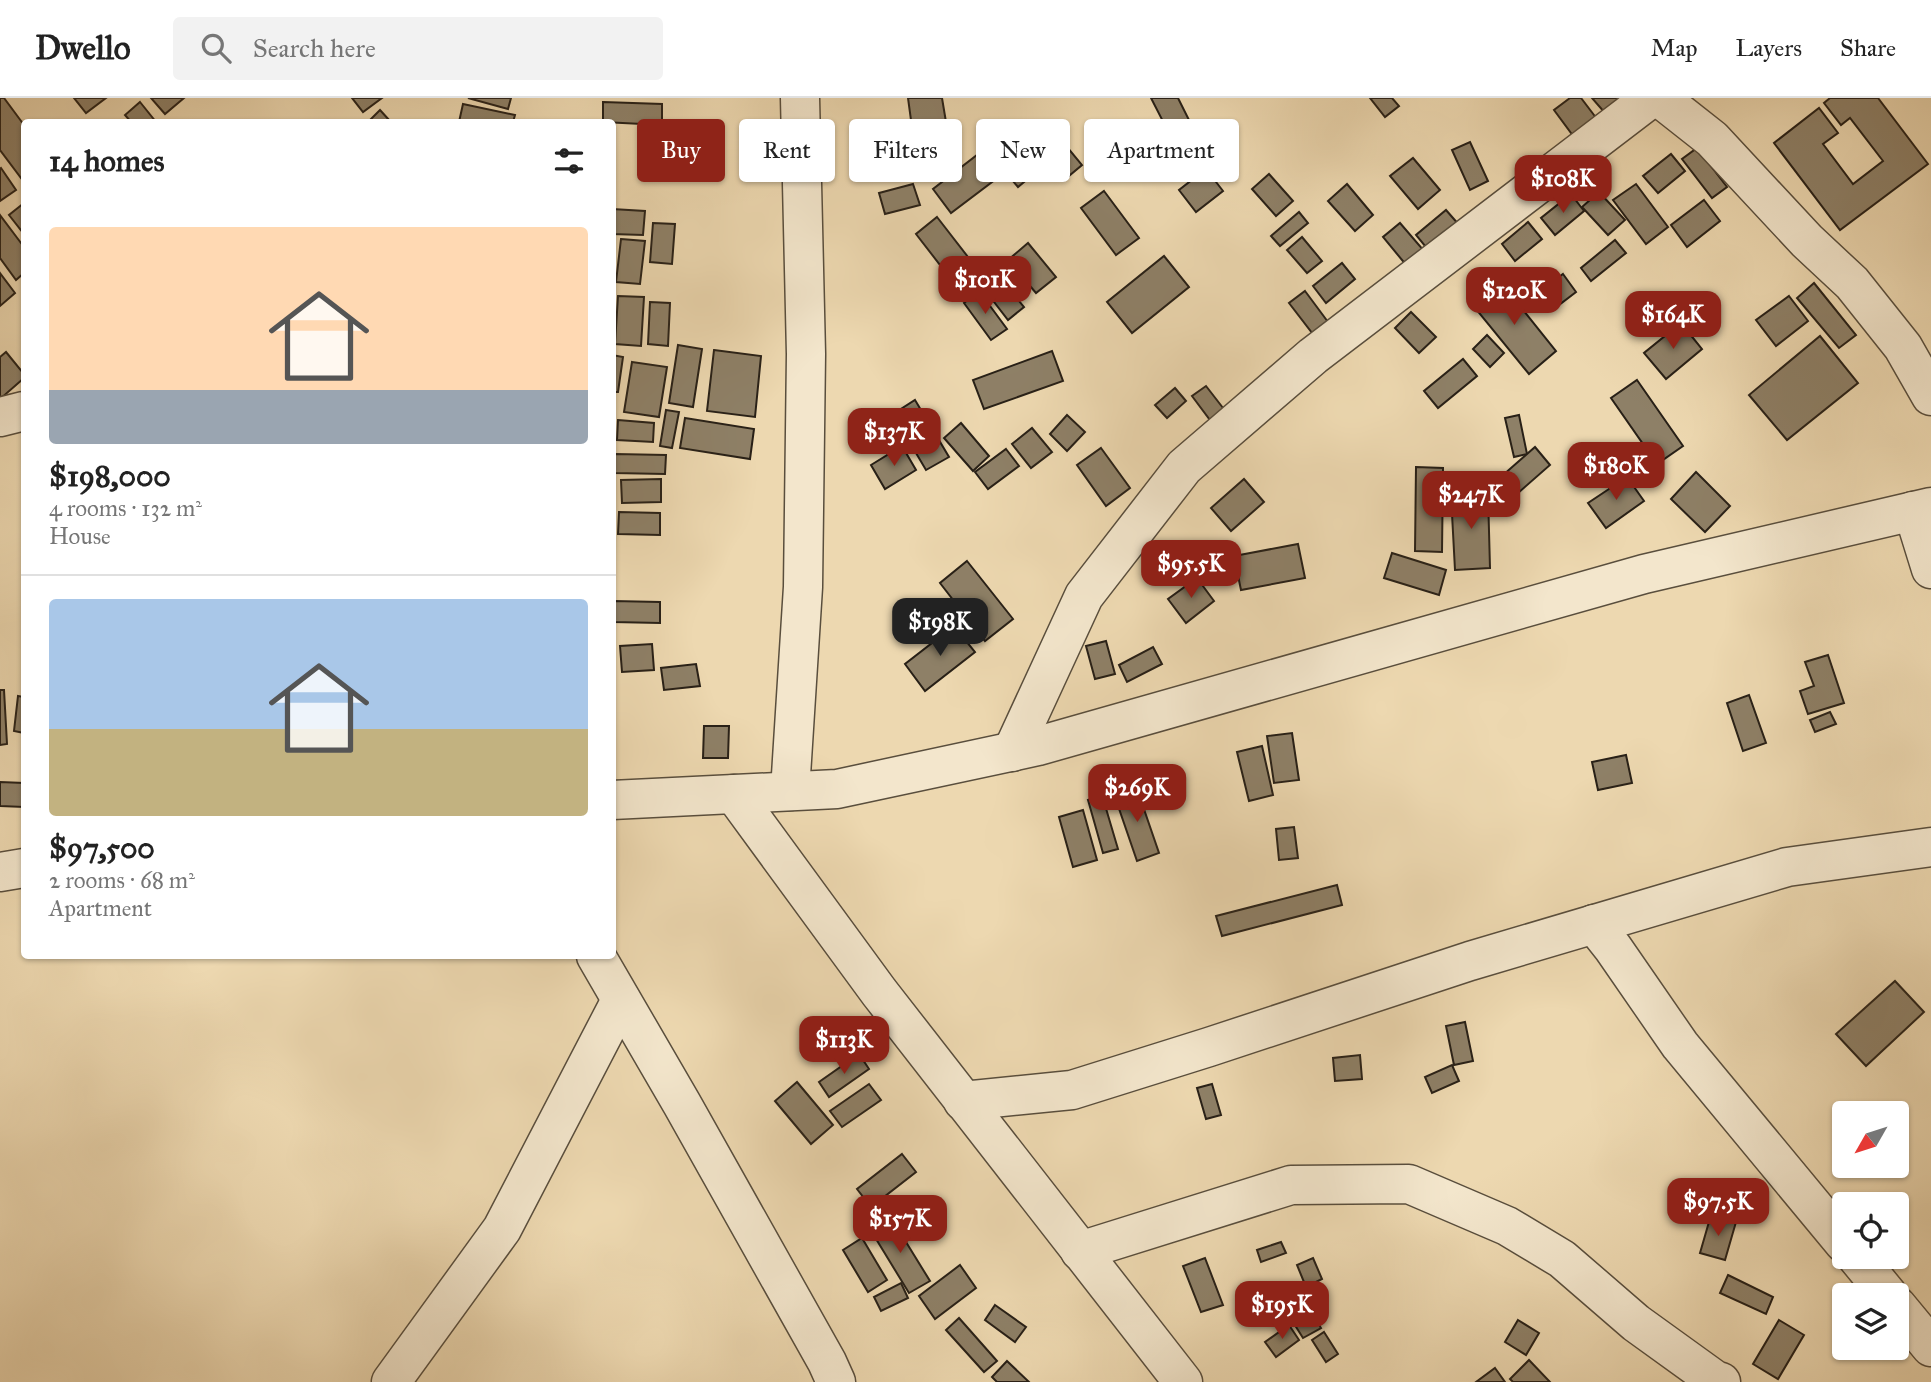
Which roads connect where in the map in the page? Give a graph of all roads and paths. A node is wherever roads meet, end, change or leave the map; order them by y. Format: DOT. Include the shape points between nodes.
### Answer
graph roads {
  1 [pos="800,98"];
  2 [pos="1671,101"];
  3 [pos="1931,396"];
  4 [pos="21,412"];
  5 [pos="0,417"];
  6 [pos="1922,509"];
  7 [pos="1931,569"];
  8 [pos="1012,752"];
  9 [pos="790,791"];
  10 [pos="734,794"];
  11 [pos="616,800"];
  12 [pos="1931,847"];
  13 [pos="1594,924"];
  14 [pos="598,959"];
  15 [pos="621,1000"];
  16 [pos="963,1101"];
  17 [pos="1832,1229"];
  18 [pos="1080,1251"];
  19 [pos="1867,1269"];
  20 [pos="1878,1283"];
  21 [pos="1909,1320"];
  22 [pos="1931,1347"];
  23 [pos="391,1382"];
  24 [pos="836,1382"];
  25 [pos="1183,1382"];
  26 [pos="1721,1382"];
  1 -- 9 [label="street" via="806,354 803,587"];
  2 -- 3 [label="street" via="1852,283 1903,347"];
  2 -- 8 [label="street" via="1313,356 1184,467 1084,596"];
  4 -- 5 [label="street"];
  6 -- 7 [label="street"];
  6 -- 8 [label="street" via="1644,575"];
  8 -- 9 [label="street" via="837,789"];
  9 -- 10 [label="street"];
  10 -- 11 [label="street"];
  10 -- 16 [label="street"];
  12 -- 13 [label="street" via="1787,867"];
  13 -- 16 [label="street" via="1072,1090"];
  13 -- 17 [label="street" via="1680,1045"];
  14 -- 15 [label="street"];
  15 -- 23 [label="street" via="502,1229"];
  15 -- 24 [label="street"];
  16 -- 18 [label="street"];
  18 -- 25 [label="street"];
  18 -- 26 [label="street" via="1291,1185 1409,1184 1507,1226 1562,1259 1636,1322"];
  19 -- 20 [label="street"];
  21 -- 22 [label="street"];
}
